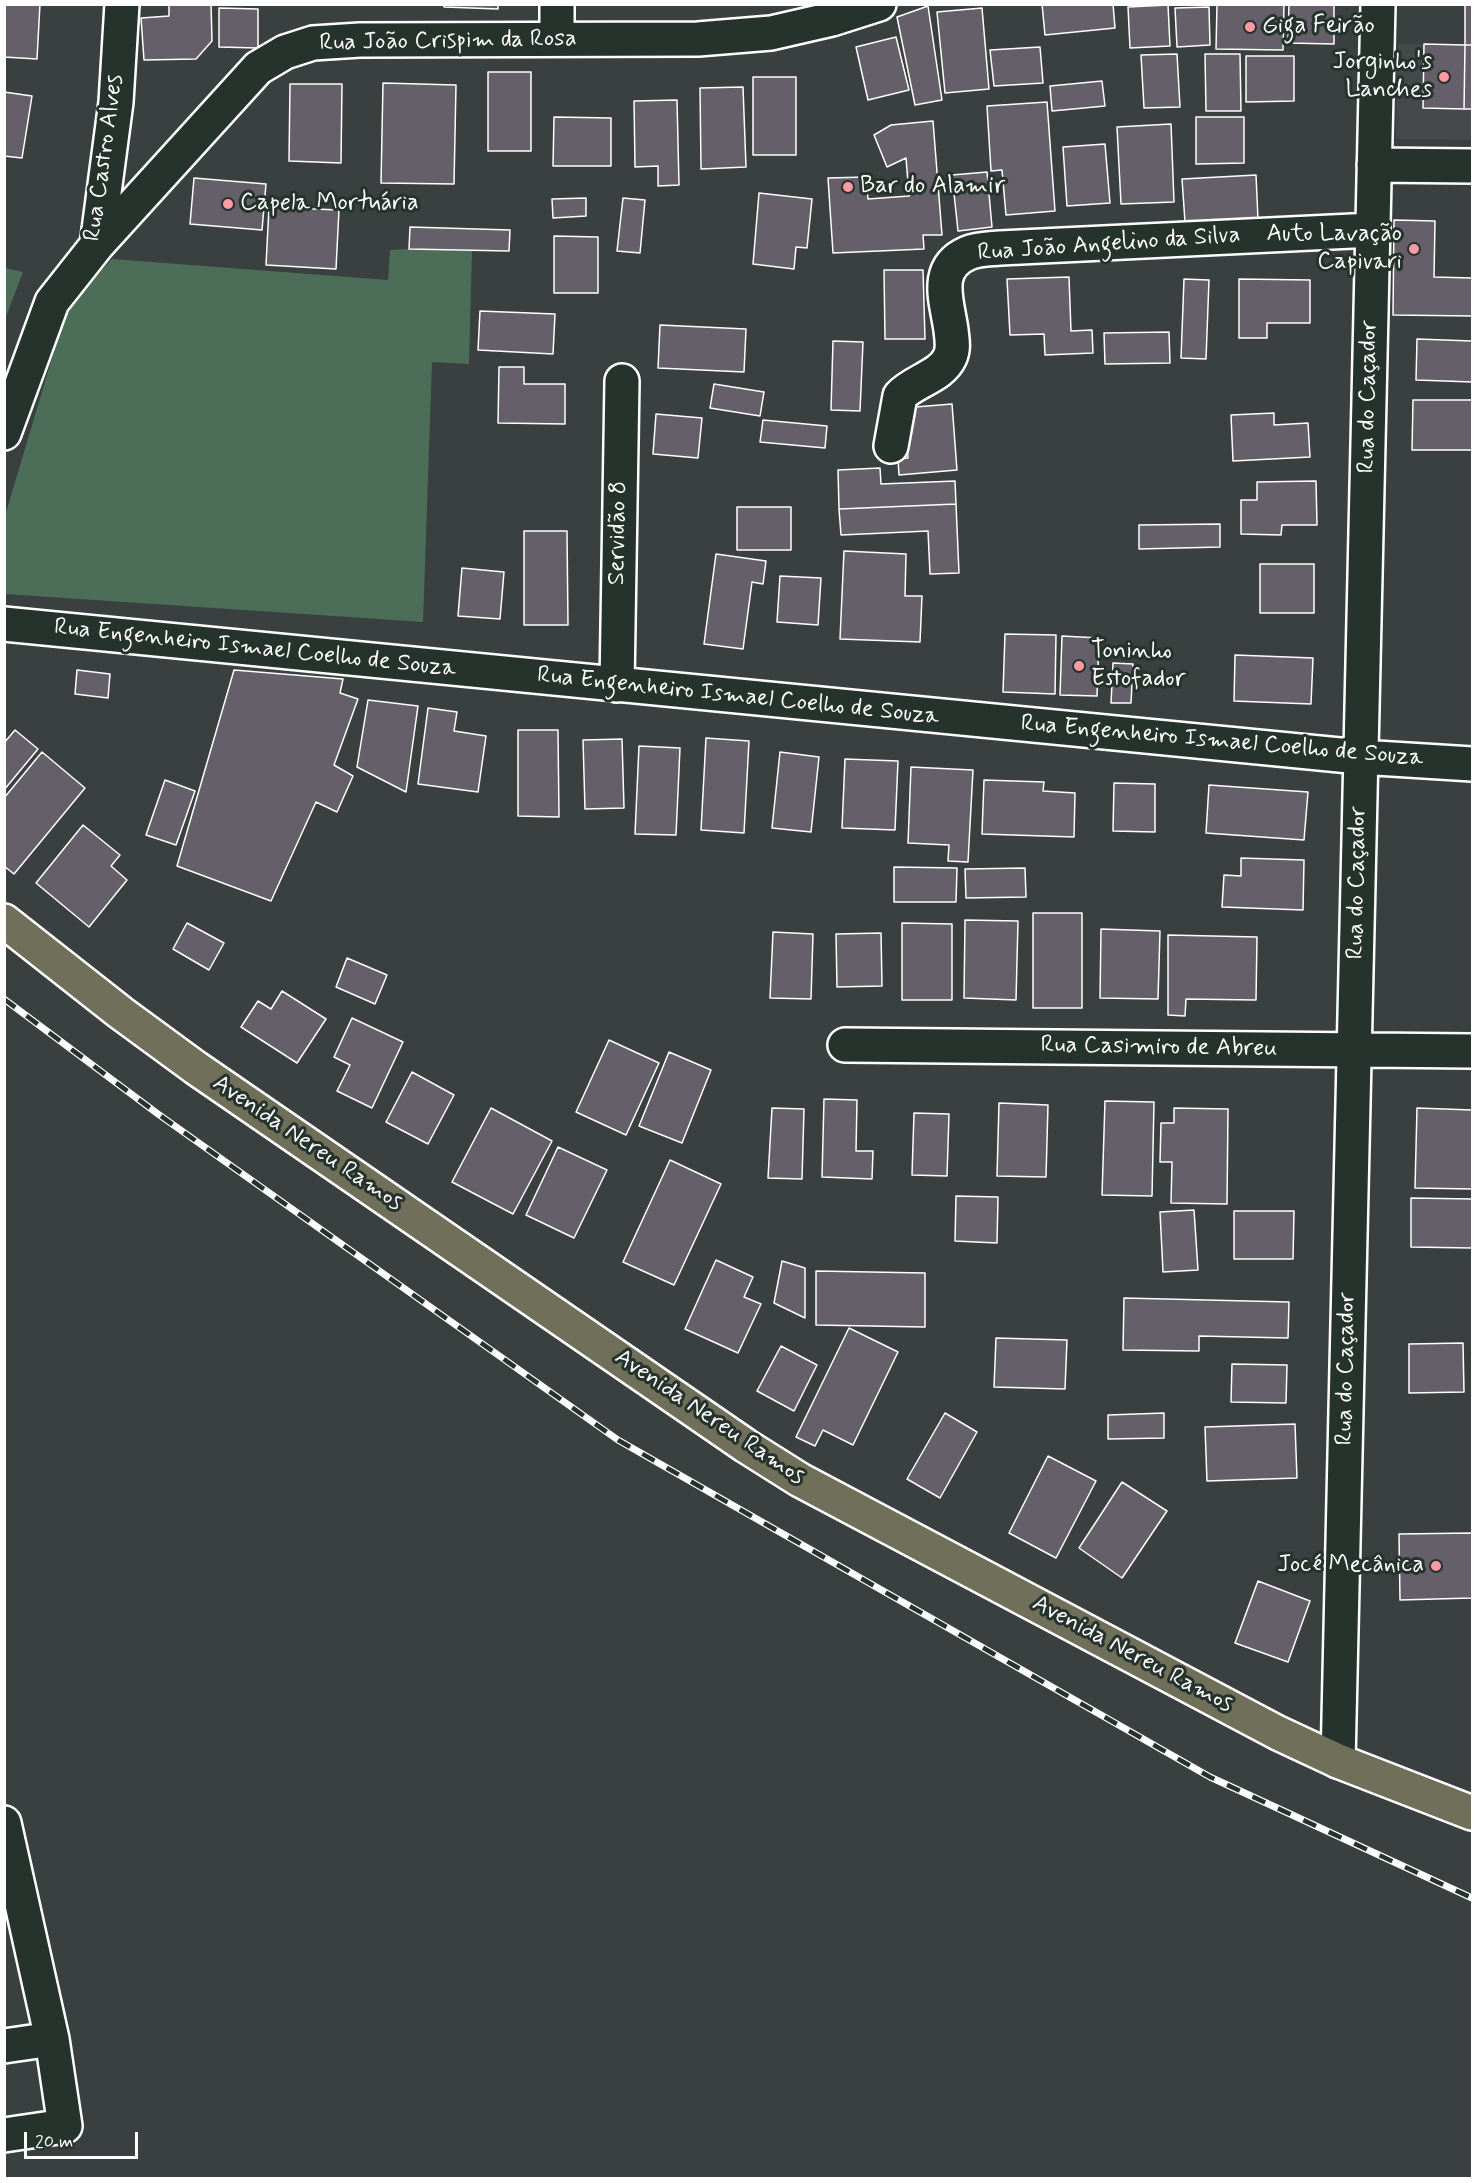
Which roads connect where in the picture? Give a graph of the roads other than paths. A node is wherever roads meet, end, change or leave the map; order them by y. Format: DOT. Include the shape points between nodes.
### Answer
graph roads {
  1 [pos="122,4"];
  2 [pos="558,4"];
  3 [pos="879,4"];
  4 [pos="1378,4"];
  5 [pos="557,38"];
  6 [pos="1374,165"];
  7 [pos="1473,166"];
  8 [pos="1373,230"];
  9 [pos="97,245"];
  10 [pos="622,381"];
  11 [pos="4,433"];
  12 [pos="891,446"];
  13 [pos="4,624"];
  14 [pos="617,685"];
  15 [pos="1360,756"];
  16 [pos="1473,764"];
  17 [pos="4,921"];
  18 [pos="845,1045"];
  19 [pos="1354,1050"];
  20 [pos="1473,1051"];
  21 [pos="1338,1761"];
  22 [pos="1473,1813"];
  23 [pos="4,1823"];
  24 [pos="52,2039"];
  25 [pos="4,2046"];
  26 [pos="4,2135"];
  1 -- 9 [label="street, Rua Castro Alves" via="116,102"];
  2 -- 5 [label="street"];
  3 -- 5 [label="street, Rua João Crispim da Rosa" via="771,33 698,39"];
  4 -- 6 [label="street, Rua do Caçador"];
  5 -- 9 [label="street, Rua João Crispim da Rosa" via="360,40 313,44 285,52 258,68"];
  6 -- 7 [label="street"];
  6 -- 8 [label="street, Rua do Caçador"];
  8 -- 12 [label="street, Rua João Angelino da Silva" via="969,252 952,263 944,280 951,357 900,396"];
  8 -- 15 [label="street, Rua do Caçador"];
  9 -- 11 [label="street, Rua Castro Alves" via="52,302"];
  10 -- 14 [label="street, Servidão 8"];
  13 -- 14 [label="street, Rua Engenheiro Ismael Coelho de Souza"];
  14 -- 15 [label="street, Rua Engenheiro Ismael Coelho de Souza"];
  15 -- 16 [label="street, Rua Engenheiro Ismael Coelho de Souza"];
  15 -- 19 [label="street, Rua do Caçador"];
  17 -- 21 [label="main road, Avenida Nereu Ramos" via="196,1068 800,1480"];
  18 -- 19 [label="street, Rua Casimiro de Abreu"];
  19 -- 20 [label="street, Rua Casimiro de Abreu"];
  19 -- 21 [label="street, Rua do Caçador"];
  21 -- 22 [label="main road, Avenida Nereu Ramos"];
  23 -- 24 [label="street"];
  24 -- 25 [label="street"];
  24 -- 26 [label="street" via="65,2126"];
}
